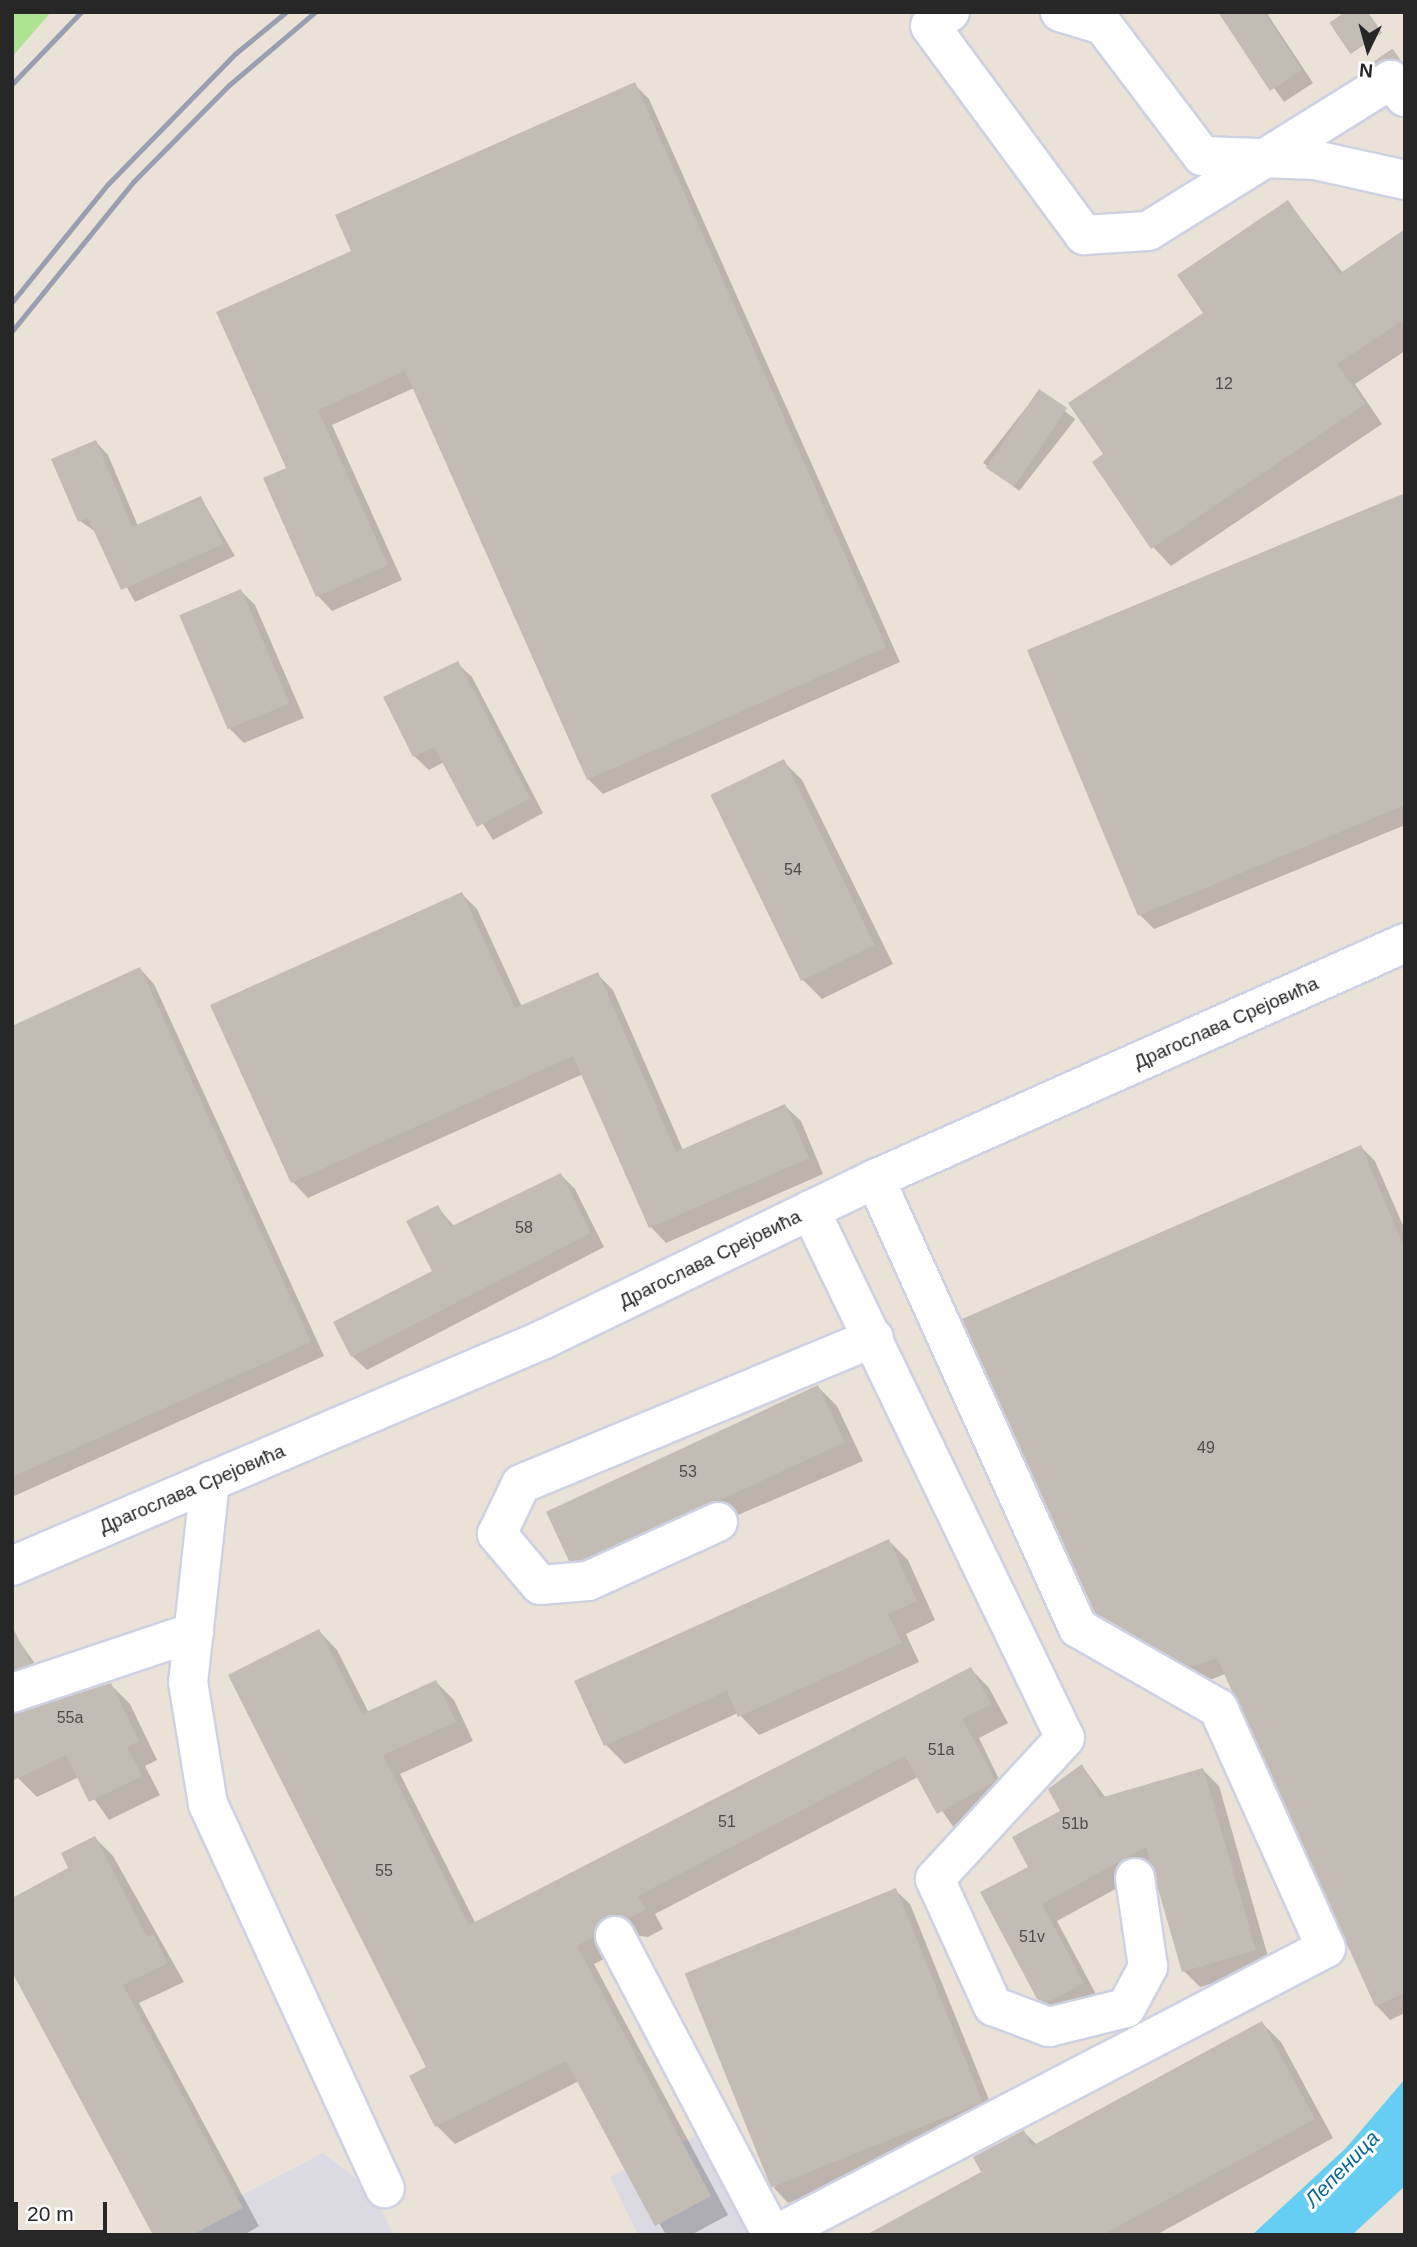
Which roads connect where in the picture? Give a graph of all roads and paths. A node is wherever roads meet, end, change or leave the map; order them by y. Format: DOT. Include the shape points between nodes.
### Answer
graph roads {
  1 [pos="950,12"];
  2 [pos="1060,12"];
  3 [pos="1398,89"];
  4 [pos="1270,158"];
  5 [pos="1405,180"];
  6 [pos="1405,943"];
  7 [pos="875,1179"];
  8 [pos="810,1210"];
  9 [pos="874,1338"];
  10 [pos="210,1481"];
  11 [pos="718,1522"];
  12 [pos="12,1566"];
  13 [pos="194,1632"];
  14 [pos="12,1693"];
  15 [pos="1135,1878"];
  16 [pos="615,1936"];
  17 [pos="385,2188"];
  18 [pos="774,2235"];
  1 -- 4 [label="street" via="930,26 1084,235 1147,231"];
  2 -- 4 [label="street" via="1103,25 1202,156"];
  3 -- 4 [label="street"];
  4 -- 5 [label="street" via="1315,160"];
  6 -- 7 [label="street, Драгослава Срејовића"];
  7 -- 8 [label="street, Драгослава Срејовића"];
  7 -- 18 [label="street" via="1078,1628 1218,1708 1326,1948"];
  8 -- 9 [label="street"];
  8 -- 10 [label="street, Драгослава Срејовића" via="542,1340"];
  9 -- 11 [label="street" via="521,1484 497,1534 540,1585 588,1581"];
  9 -- 15 [label="street" via="1065,1738 935,1879 993,2006 1049,2027 1126,2008 1148,1966"];
  10 -- 12 [label="street, Драгослава Срејовића"];
  10 -- 13 [label="street"];
  13 -- 14 [label="street"];
  13 -- 17 [label="street" via="188,1682 208,1804"];
  16 -- 18 [label="street"];
}
